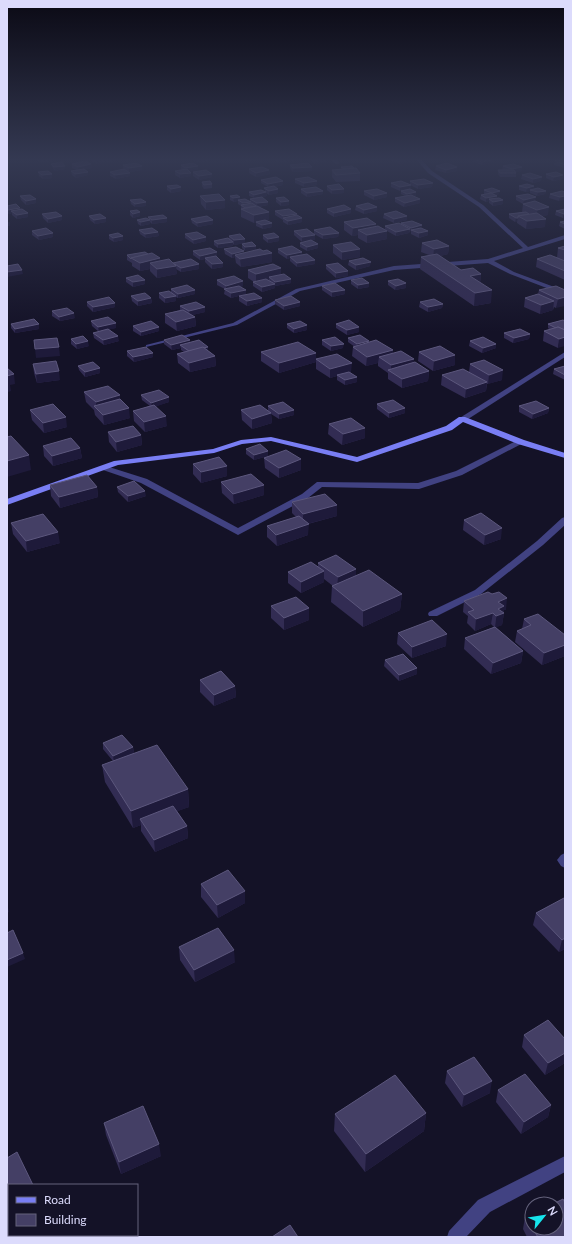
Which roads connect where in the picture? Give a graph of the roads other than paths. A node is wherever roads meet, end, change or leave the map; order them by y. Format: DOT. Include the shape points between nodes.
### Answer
graph roads {
  1 [pos="492,216"];
  2 [pos="565,237"];
  3 [pos="526,248"];
  4 [pos="489,261"];
  5 [pos="565,293"];
  6 [pos="148,346"];
  7 [pos="565,354"];
  8 [pos="462,419"];
  9 [pos="521,442"];
  10 [pos="565,456"];
  11 [pos="106,468"];
  12 [pos="7,502"];
  13 [pos="565,520"];
  14 [pos="433,614"];
  15 [pos="565,858"];
  16 [pos="565,863"];
  17 [pos="565,1164"];
  18 [pos="455,1237"];
  1 -- 3 [label="street"];
  2 -- 3 [label="street"];
  3 -- 4 [label="street"];
  4 -- 5 [label="street" via="512,273"];
  4 -- 6 [label="street" via="394,268 342,279 298,290 236,324"];
  7 -- 8 [label="street"];
  8 -- 9 [label="main road"];
  8 -- 11 [label="main road" via="449,428 357,460 271,439 241,442 214,451 128,461"];
  9 -- 10 [label="main road"];
  9 -- 11 [label="street" via="459,473 419,486 320,484 305,496 238,532 144,481"];
  11 -- 12 [label="main road"];
  13 -- 14 [label="street" via="478,592"];
  15 -- 16 [label="street" via="562,860"];
  17 -- 18 [label="street" via="484,1206"];
}
